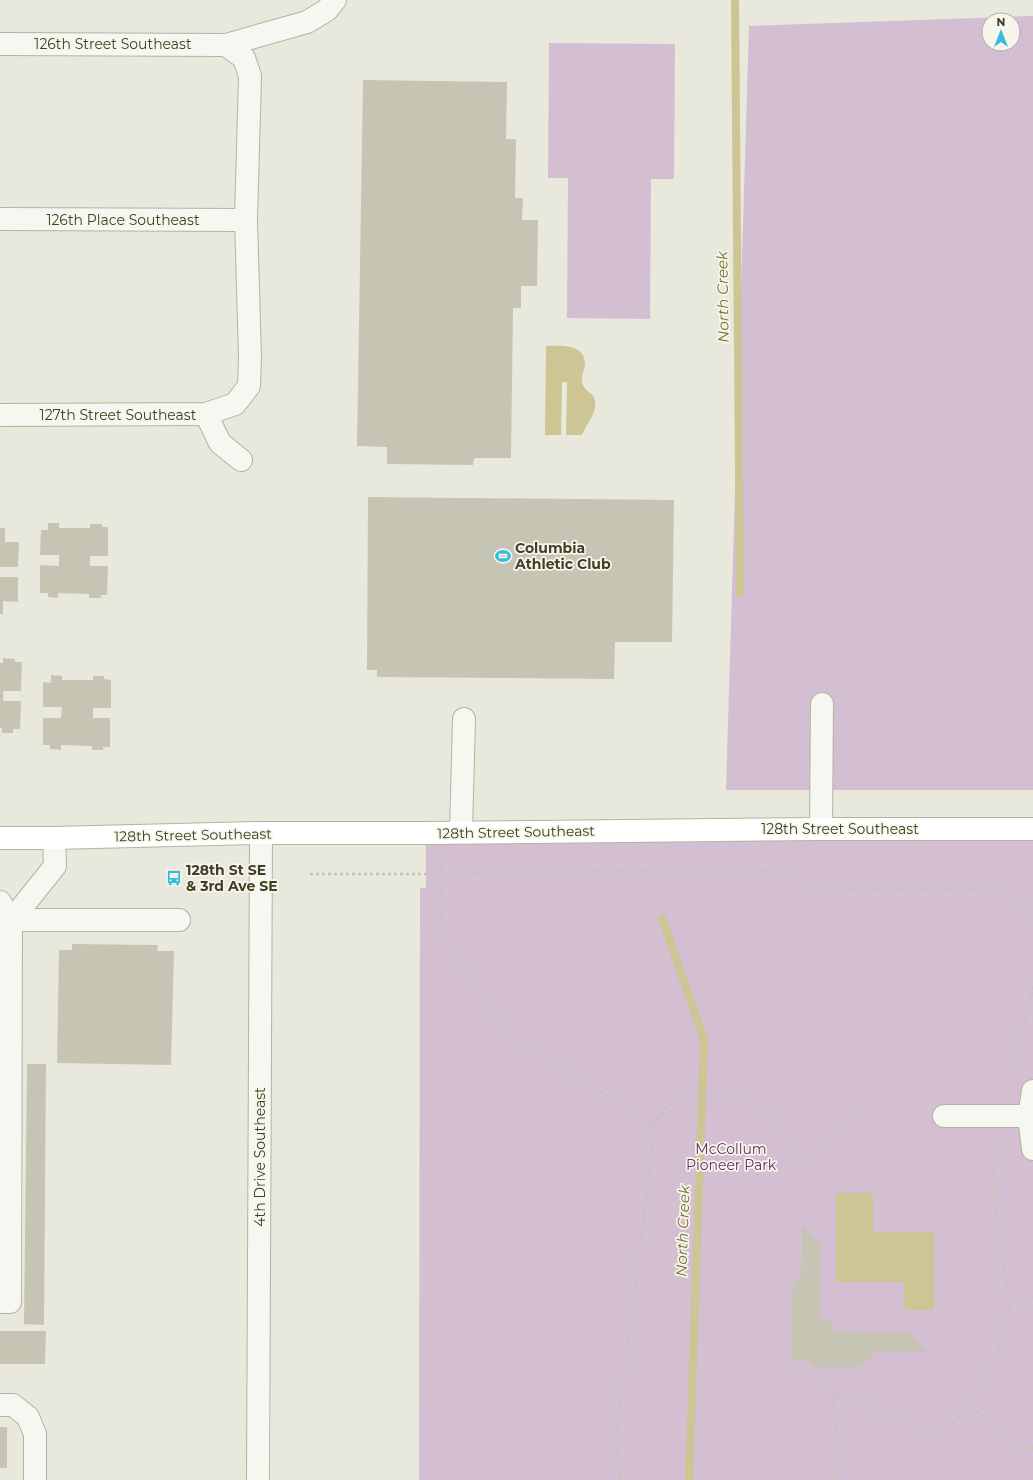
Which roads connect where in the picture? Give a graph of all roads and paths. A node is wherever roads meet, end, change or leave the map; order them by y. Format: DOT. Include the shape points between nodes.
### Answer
graph roads {
  1 [pos="335,0"];
  2 [pos="0,44"];
  3 [pos="226,45"];
  4 [pos="0,219"];
  5 [pos="246,220"];
  6 [pos="206,414"];
  7 [pos="0,415"];
  8 [pos="240,460"];
  9 [pos="822,704"];
  10 [pos="464,719"];
  11 [pos="821,829"];
  12 [pos="1033,829"];
  13 [pos="452,832"];
  14 [pos="261,833"];
  15 [pos="0,838"];
  16 [pos="54,838"];
  17 [pos="310,874"];
  18 [pos="442,874"];
  19 [pos="0,902"];
  20 [pos="6,920"];
  21 [pos="179,920"];
  22 [pos="1033,921"];
  23 [pos="1033,986"];
  24 [pos="5,1022"];
  25 [pos="1018,1076"];
  26 [pos="1033,1091"];
  27 [pos="863,1107"];
  28 [pos="944,1116"];
  29 [pos="1029,1116"];
  30 [pos="655,1126"];
  31 [pos="992,1138"];
  32 [pos="1033,1149"];
  33 [pos="1033,1296"];
  34 [pos="0,1302"];
  35 [pos="1009,1304"];
  36 [pos="795,1362"];
  37 [pos="832,1392"];
  38 [pos="0,1405"];
  39 [pos="972,1407"];
  40 [pos="1033,1448"];
  41 [pos="36,1480"];
  42 [pos="258,1480"];
  43 [pos="621,1480"];
  44 [pos="834,1480"];
  1 -- 3 [label="street, 126th Street Southeast" via="327,10 307,22"];
  2 -- 3 [label="street, 126th Street Southeast"];
  3 -- 5 [label="street" via="244,58 250,76"];
  4 -- 5 [label="street, 126th Place Southeast"];
  5 -- 6 [label="street, 127th Street Southeast" via="249,386 235,404"];
  6 -- 7 [label="street, 127th Street Southeast"];
  6 -- 8 [label="street" via="220,444"];
  9 -- 11 [label="street"];
  10 -- 13 [label="street"];
  11 -- 12 [label="main road, 128th Street Southeast"];
  11 -- 13 [label="main road, 128th Street Southeast"];
  13 -- 14 [label="main road, 128th Street Southeast"];
  13 -- 18 [label="path"];
  14 -- 16 [label="main road, 128th Street Southeast"];
  14 -- 42 [label="street, 4th Drive Southeast"];
  15 -- 16 [label="main road, 128th Street Southeast"];
  16 -- 20 [label="street" via="55,866"];
  17 -- 18 [label="path"];
  18 -- 22 [label="path" via="752,868 844,889 990,889 1009,893 1025,905"];
  18 -- 30 [label="path" via="441,933 506,1033"];
  19 -- 20 [label="street"];
  20 -- 21 [label="street"];
  20 -- 24 [label="street"];
  23 -- 25 [label="path" via="1019,1054"];
  24 -- 34 [label="street" via="10,1302"];
  26 -- 29 [label="street"];
  27 -- 30 [label="path" via="835,1129 806,1159 794,1155 781,1130 764,1107 728,1100 678,1099 664,1108"];
  28 -- 29 [label="street"];
  29 -- 32 [label="street"];
  30 -- 43 [label="path" via="617,1432 617,1457"];
  31 -- 35 [label="path" via="993,1185"];
  33 -- 35 [label="path"];
  35 -- 39 [label="path" via="1010,1312 996,1355"];
  36 -- 37 [label="path"];
  37 -- 39 [label="path" via="910,1423 934,1427 953,1422"];
  37 -- 44 [label="path" via="836,1426"];
  38 -- 41 [label="street" via="13,1405 28,1416 36,1434"];
  39 -- 40 [label="path" via="1010,1439"];
}
